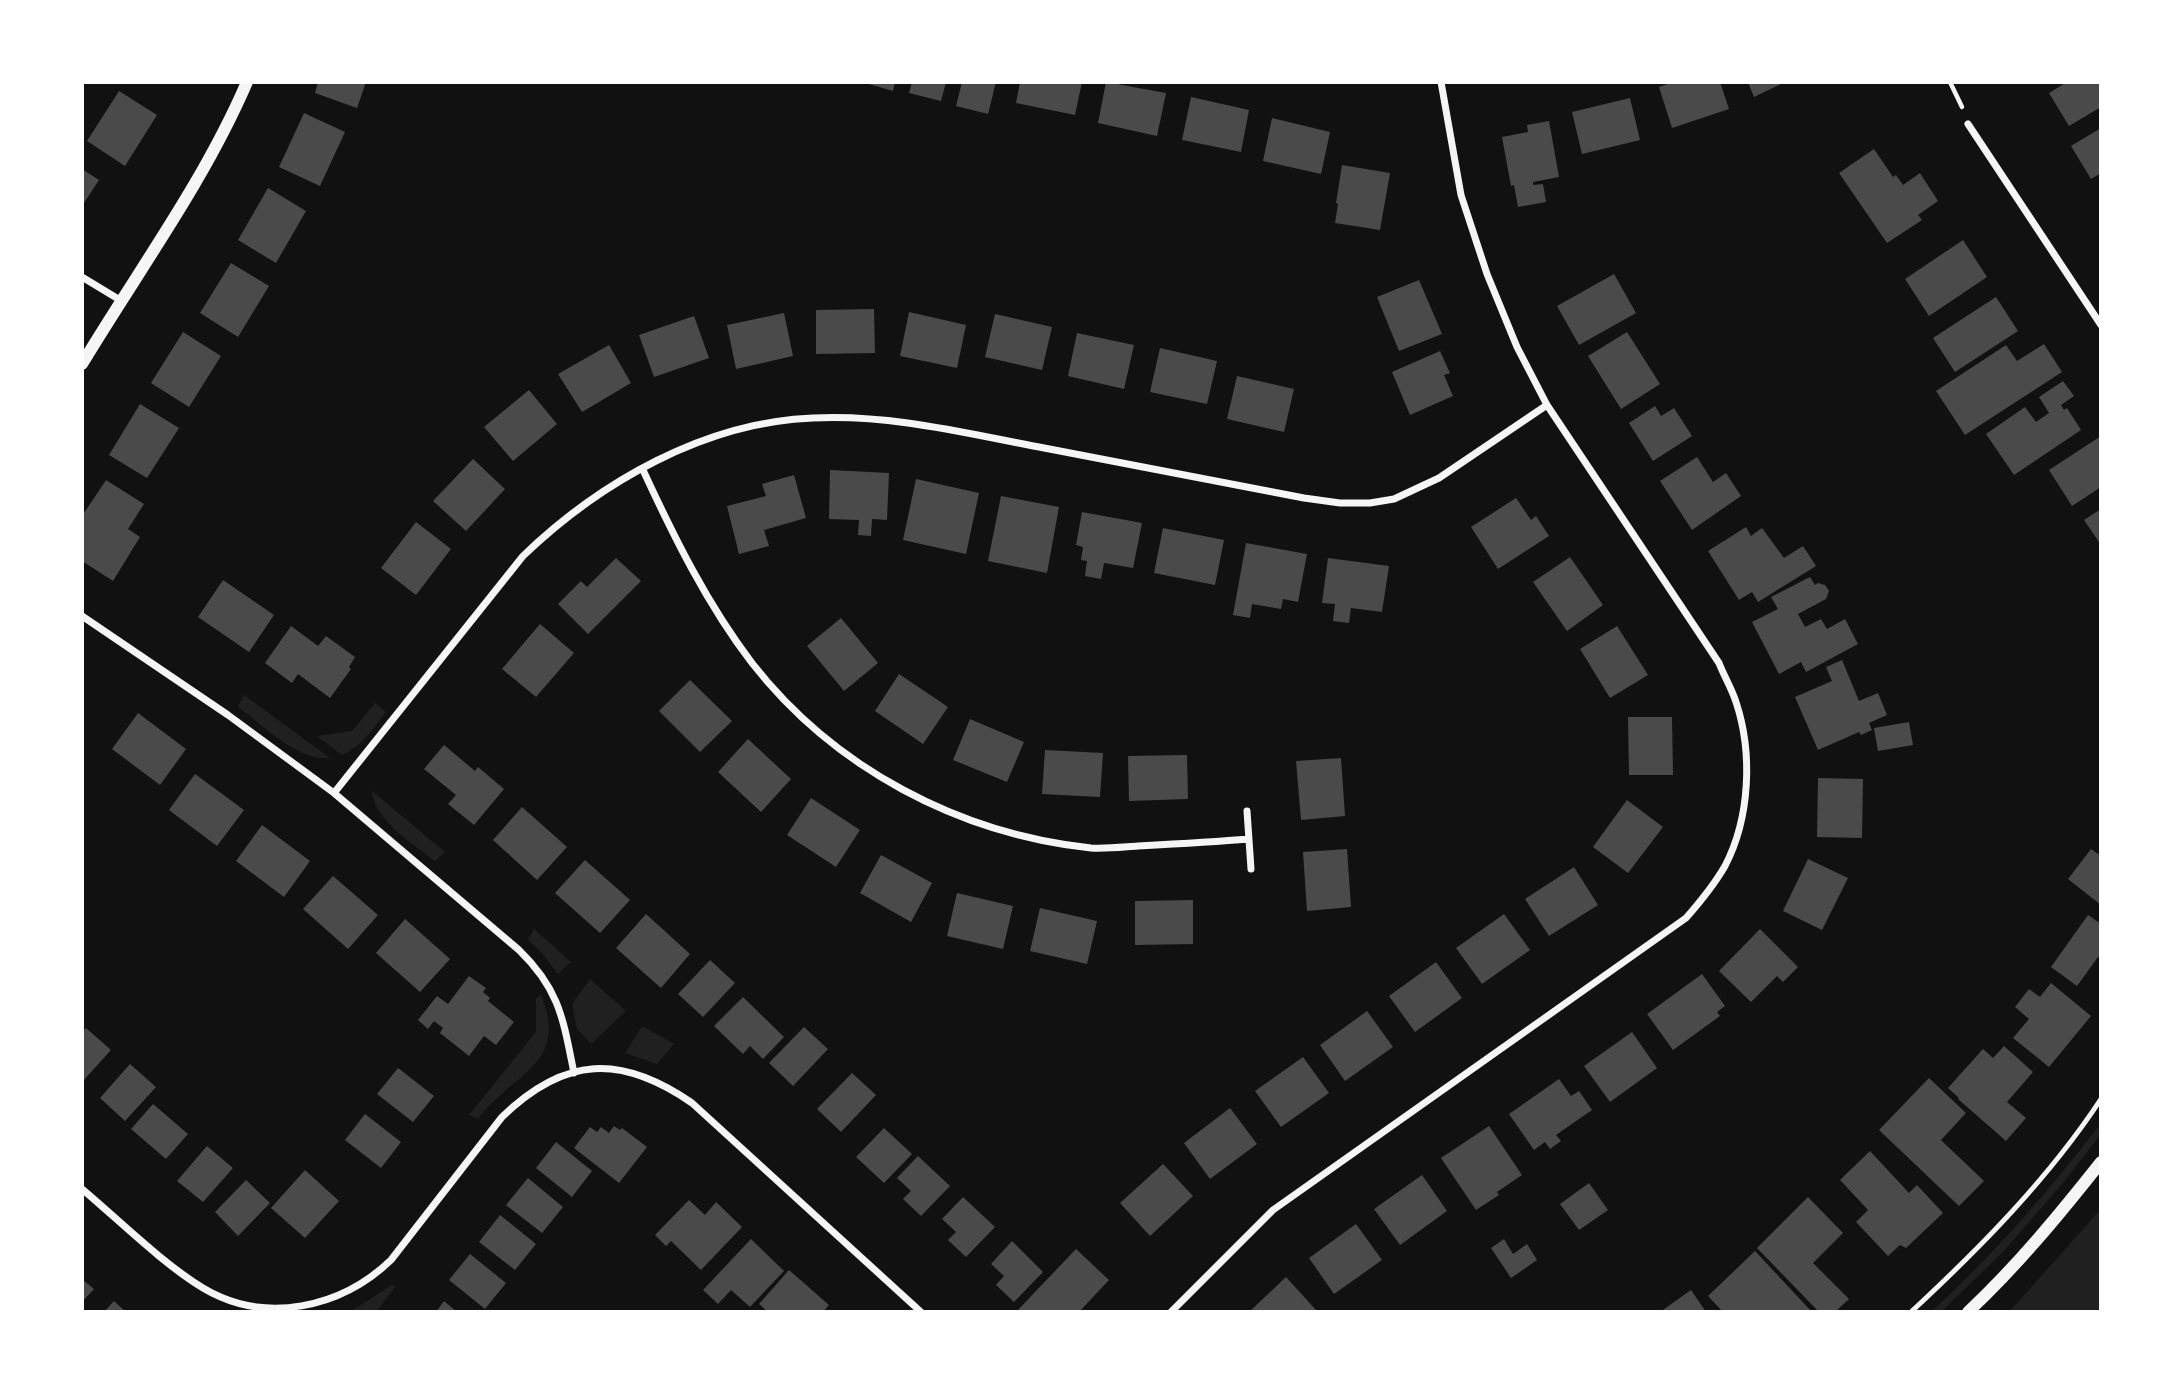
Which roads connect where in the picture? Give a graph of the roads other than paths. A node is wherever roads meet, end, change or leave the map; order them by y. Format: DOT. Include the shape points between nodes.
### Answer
graph roads {
  1 [pos="247,82"];
  2 [pos="1441,82"];
  3 [pos="1968,124"];
  4 [pos="82,277"];
  5 [pos="120,300"];
  6 [pos="2101,325"];
  7 [pos="82,364"];
  8 [pos="1547,405"];
  9 [pos="643,470"];
  10 [pos="82,616"];
  11 [pos="334,793"];
  12 [pos="1247,811"];
  13 [pos="1249,839"];
  14 [pos="1251,869"];
  15 [pos="574,1073"];
  16 [pos="2101,1099"];
  17 [pos="2101,1162"];
  18 [pos="82,1189"];
  19 [pos="307,1309"];
  20 [pos="921,1312"];
  21 [pos="1171,1312"];
  22 [pos="1911,1312"];
  23 [pos="1968,1312"];
  1 -- 5 [label="street" via="200,176"];
  2 -- 8 [label="street" via="1461,195 1517,347"];
  3 -- 6 [label="street"];
  4 -- 5 [label="street"];
  5 -- 7 [label="street"];
  8 -- 9 [label="street" via="1439,478 1394,499 1370,503 1304,498 966,433 846,418 812,418 719,435"];
  8 -- 21 [label="street" via="1718,663 1737,702 1746,744 1746,789 1726,864 1686,918 1273,1210"];
  9 -- 11 [label="street" via="582,506 523,556"];
  9 -- 13 [label="street" via="693,572 752,663 783,699 856,763 946,811 996,830 1045,840 1093,848"];
  10 -- 11 [label="street"];
  11 -- 15 [label="street" via="534,964 560,1008"];
  12 -- 13 [label="street"];
  13 -- 14 [label="street"];
  15 -- 19 [label="street" via="537,1087 502,1118 376,1275"];
  15 -- 20 [label="street" via="629,1071 692,1103"];
  16 -- 22 [label="lane" via="2018,1204"];
  17 -- 23 [label="street" via="2021,1259"];
  18 -- 19 [label="street" via="205,1289 251,1305"];
}
